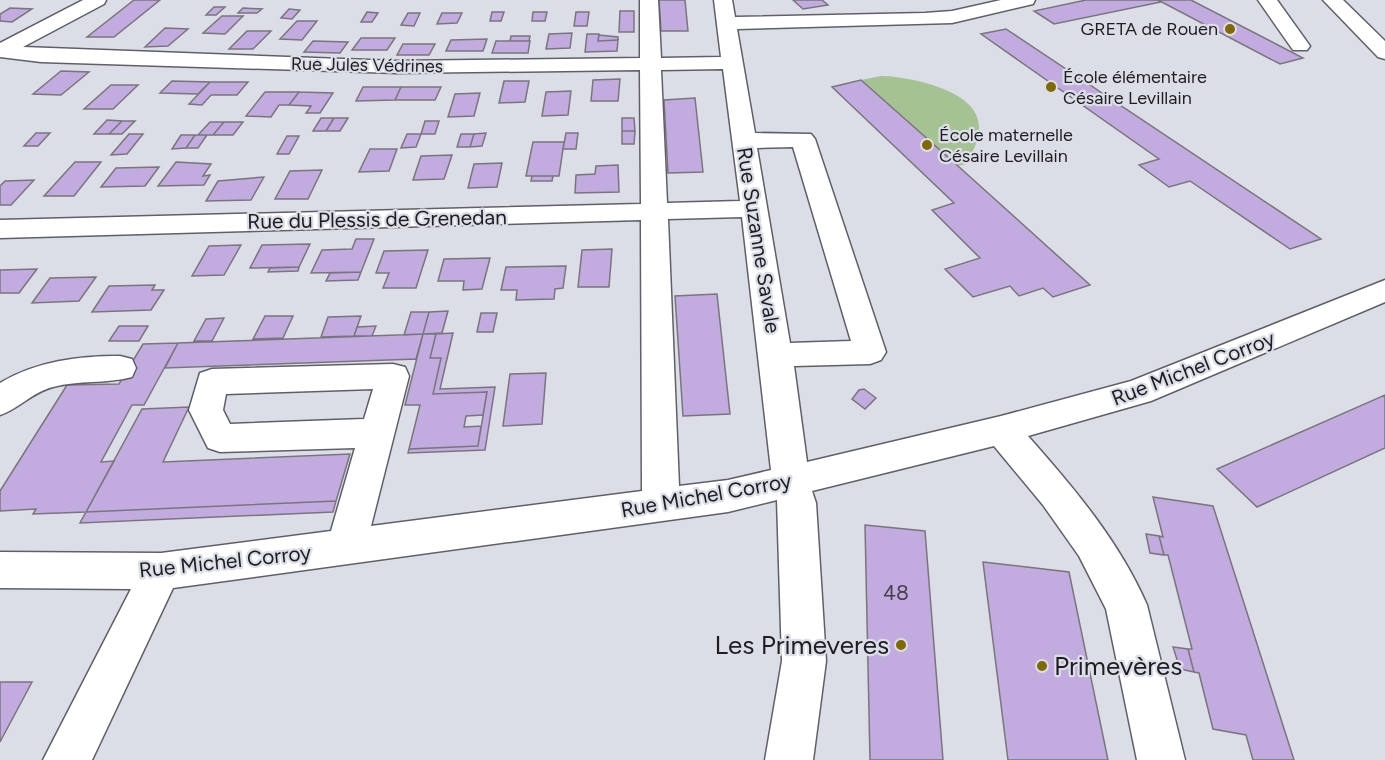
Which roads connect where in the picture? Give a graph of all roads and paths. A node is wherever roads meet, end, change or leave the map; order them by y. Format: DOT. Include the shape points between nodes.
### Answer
graph roads {
  1 [pos="98,0"];
  2 [pos="648,0"];
  3 [pos="1026,0"];
  4 [pos="1267,0"];
  5 [pos="1332,0"];
  6 [pos="1347,8"];
  7 [pos="725,12"];
  8 [pos="1299,46"];
  9 [pos="1,50"];
  10 [pos="1385,53"];
  11 [pos="733,63"];
  12 [pos="650,64"];
  13 [pos="744,141"];
  14 [pos="755,209"];
  15 [pos="654,212"];
  16 [pos="0,229"];
  17 [pos="1385,290"];
  18 [pos="776,355"];
  19 [pos="120,368"];
  20 [pos="0,402"];
  21 [pos="1001,430"];
  22 [pos="378,433"];
  23 [pos="791,481"];
  24 [pos="661,504"];
  25 [pos="346,547"];
  26 [pos="0,570"];
  27 [pos="161,571"];
  28 [pos="67,760"];
  29 [pos="789,760"];
  30 [pos="1161,760"];
  1 -- 9 [label="street"];
  2 -- 12 [label="street"];
  3 -- 7 [label="street" via="925,20"];
  4 -- 8 [label="street"];
  5 -- 6 [label="street"];
  6 -- 10 [label="street"];
  7 -- 11 [label="street, Rue Suzanne Savale"];
  9 -- 12 [label="street, Rue Jules Védrines" via="41,56 397,67"];
  11 -- 12 [label="street, Rue Jules Védrines"];
  11 -- 13 [label="street, Rue Suzanne Savale"];
  12 -- 15 [label="street"];
  13 -- 14 [label="street, Rue Suzanne Savale"];
  13 -- 18 [label="street" via="803,139 870,352"];
  14 -- 15 [label="street, Rue du Plessis de Grenedan"];
  14 -- 18 [label="street, Rue Suzanne Savale"];
  15 -- 16 [label="street, Rue du Plessis de Grenedan"];
  15 -- 24 [label="street"];
  17 -- 21 [label="street, Rue Michel Corroy" via="1139,392"];
  18 -- 23 [label="street, Rue Suzanne Savale"];
  19 -- 20 [label="street" via="77,369 44,376"];
  21 -- 23 [label="street, Rue Michel Corroy"];
  21 -- 30 [label="street" via="1093,544 1126,605"];
  22 -- 22 [label="street" via="393,376 212,382 206,410 219,438"];
  22 -- 25 [label="street"];
  23 -- 24 [label="street, Rue Michel Corroy" via="728,496"];
  23 -- 29 [label="street, Rue Suzanne Savale" via="801,563 804,661"];
  24 -- 25 [label="street, Rue Michel Corroy"];
  25 -- 27 [label="street, Rue Michel Corroy"];
  26 -- 27 [label="street, Rue Michel Corroy"];
  27 -- 28 [label="street"];
}
